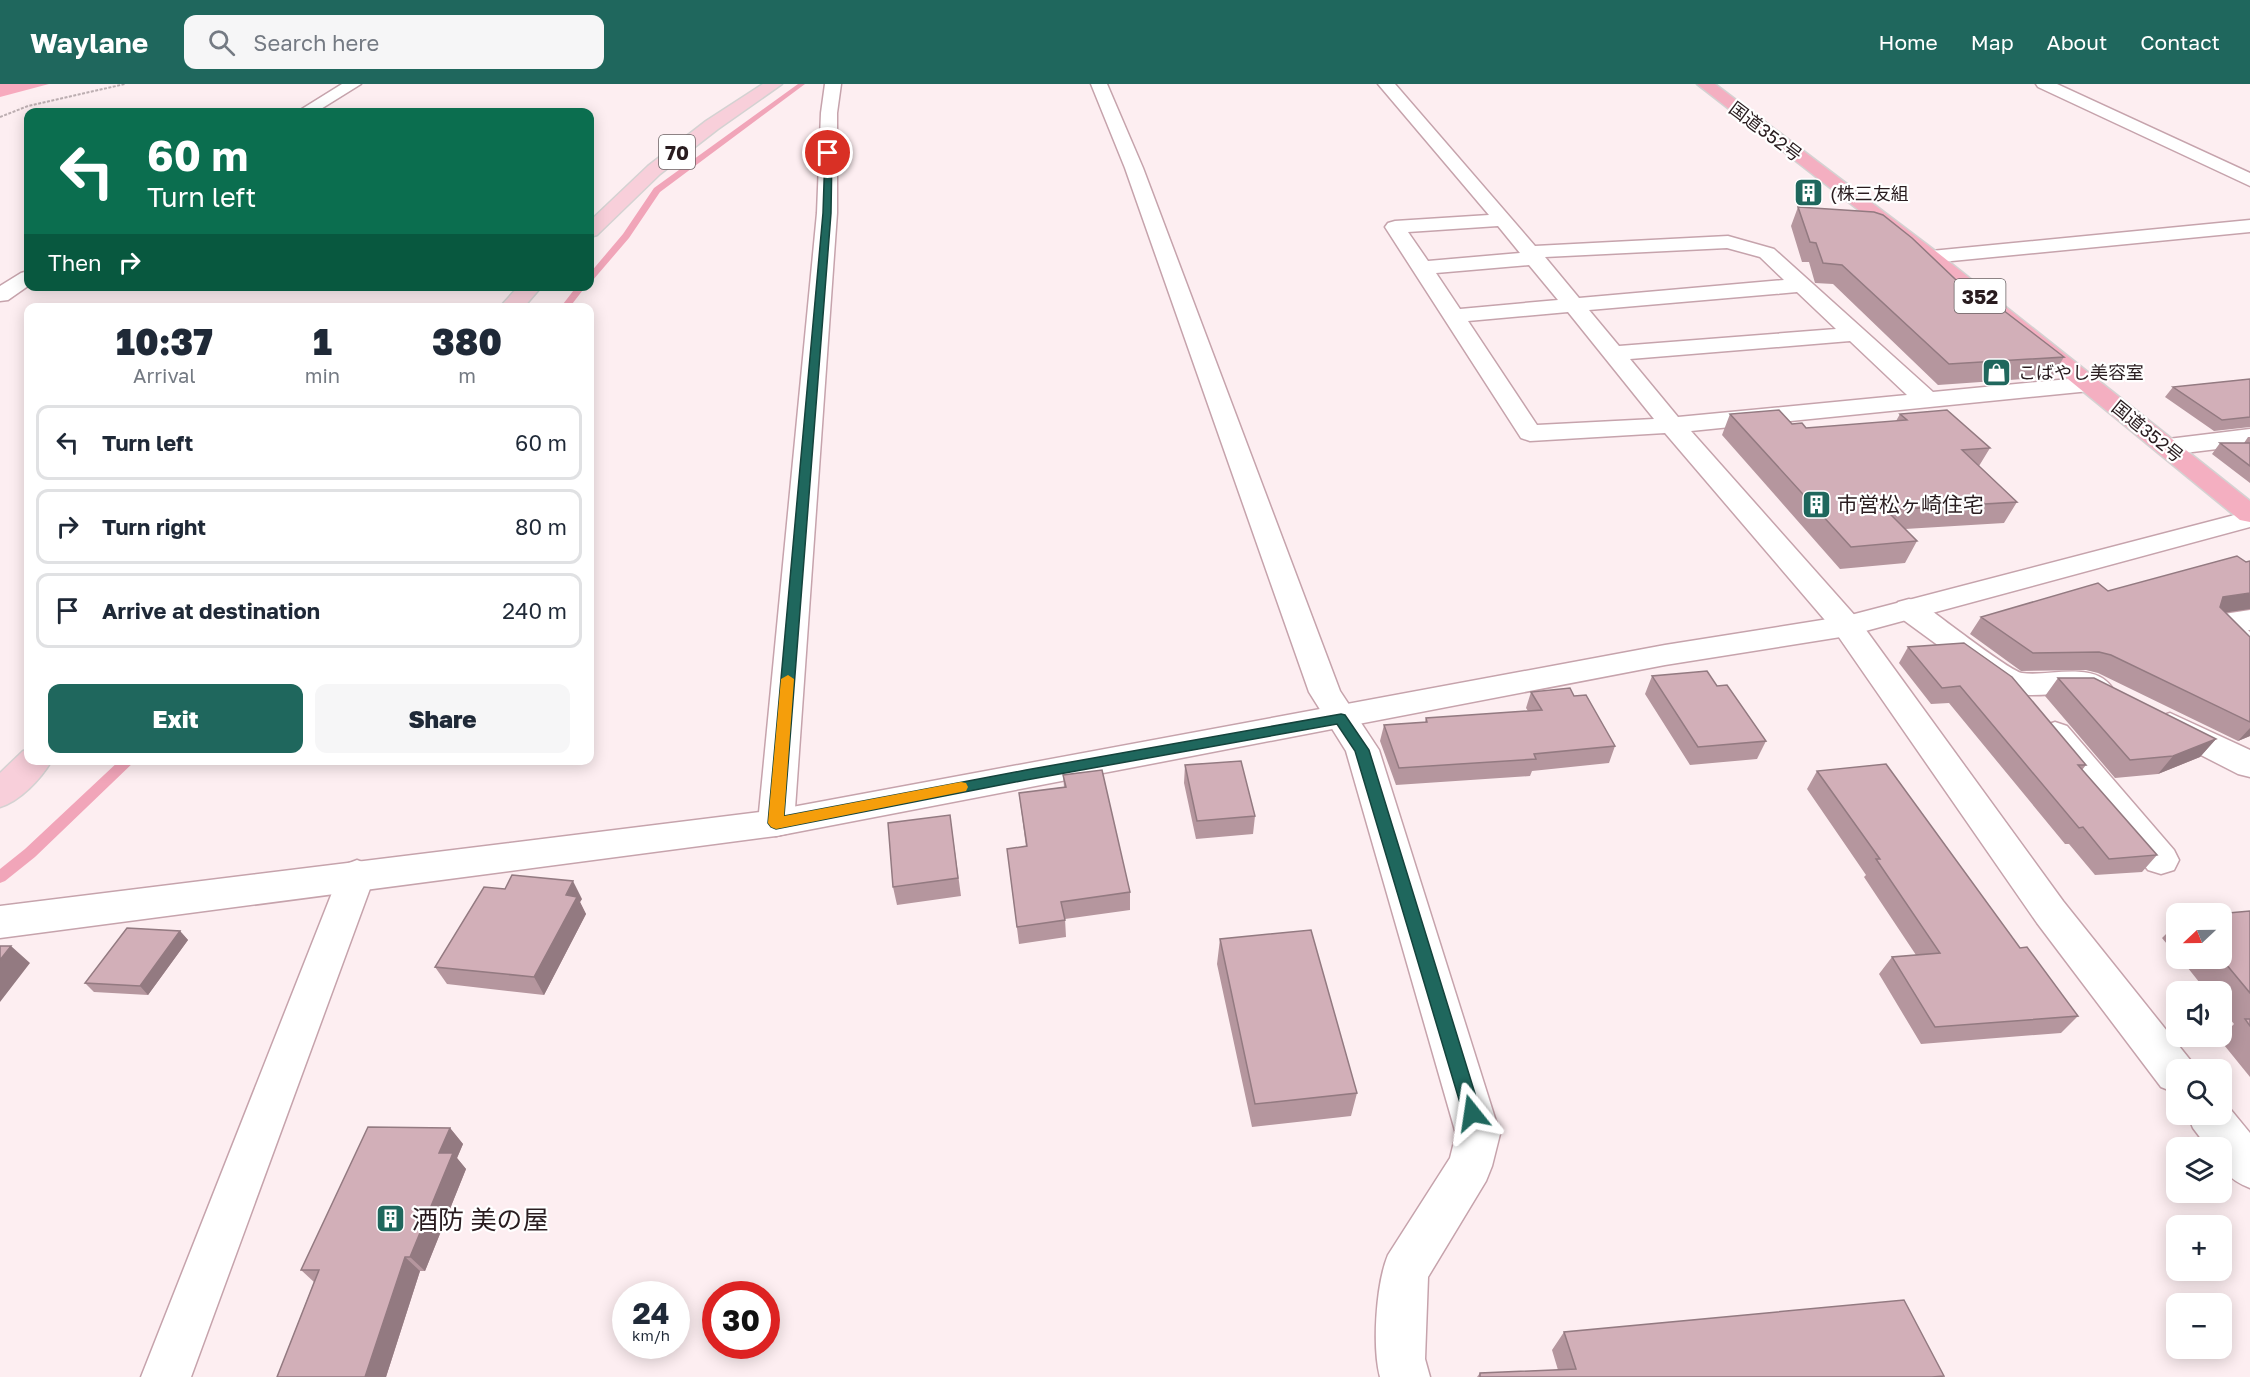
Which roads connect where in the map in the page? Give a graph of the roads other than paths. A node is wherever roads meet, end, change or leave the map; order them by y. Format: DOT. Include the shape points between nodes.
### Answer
graph roads {
  1 [pos="353,84"];
  2 [pos="774,84"];
  3 [pos="833,84"];
  4 [pos="1100,84"];
  5 [pos="1386,84"];
  6 [pos="1705,84"];
  7 [pos="2044,84"];
  8 [pos="312,108"];
  9 [pos="2250,180"];
  10 [pos="1503,220"];
  11 [pos="2250,226"];
  12 [pos="594,227"];
  13 [pos="1531,255"];
  14 [pos="1931,257"];
  15 [pos="1423,268"];
  16 [pos="24,280"];
  17 [pos="1802,285"];
  18 [pos="527,291"];
  19 [pos="0,295"];
  20 [pos="515,303"];
  21 [pos="1573,305"];
  22 [pos="1453,316"];
  23 [pos="1855,334"];
  24 [pos="1612,353"];
  25 [pos="2090,384"];
  26 [pos="1927,400"];
  27 [pos="1672,425"];
  28 [pos="2250,437"];
  29 [pos="2168,447"];
  30 [pos="2250,514"];
  31 [pos="2250,519"];
  32 [pos="1909,609"];
  33 [pos="2250,620"];
  34 [pos="1847,626"];
  35 [pos="2250,649"];
  36 [pos="2013,684"];
  37 [pos="1341,718"];
  38 [pos="30,765"];
  39 [pos="2250,765"];
  40 [pos="0,794"];
  41 [pos="776,823"];
  42 [pos="2161,860"];
  43 [pos="357,875"];
  44 [pos="0,922"];
  45 [pos="2166,1061"];
  46 [pos="2217,1125"];
  47 [pos="2250,1167"];
  48 [pos="166,1377"];
  49 [pos="1404,1377"];
  1 -- 8 [label="street"];
  2 -- 12 [label="main road, 70" via="711,124 654,170"];
  3 -- 41 [label="street" via="827,213"];
  4 -- 37 [label="street" via="1325,692"];
  5 -- 10 [label="street"];
  6 -- 14 [label="highway, 国道352号 / 352"];
  7 -- 9 [label="street"];
  10 -- 13 [label="street"];
  10 -- 15 [label="street" via="1395,227"];
  11 -- 14 [label="street"];
  13 -- 15 [label="street"];
  13 -- 17 [label="street" via="1728,242 1767,253"];
  13 -- 21 [label="street"];
  14 -- 25 [label="highway, 国道352号 / 352"];
  15 -- 22 [label="street"];
  16 -- 19 [label="street"];
  17 -- 21 [label="street"];
  17 -- 23 [label="street"];
  18 -- 20 [label="main road"];
  21 -- 22 [label="street"];
  21 -- 24 [label="street"];
  22 -- 27 [label="street" via="1530,434"];
  23 -- 24 [label="street"];
  23 -- 26 [label="street"];
  24 -- 27 [label="street"];
  25 -- 26 [label="street"];
  25 -- 29 [label="highway, 国道352号 / 352"];
  26 -- 27 [label="street"];
  27 -- 34 [label="street"];
  28 -- 29 [label="street"];
  29 -- 30 [label="highway, 国道352号 / 352"];
  31 -- 32 [label="street"];
  32 -- 34 [label="street"];
  32 -- 36 [label="street"];
  33 -- 35 [label="street" via="2222,622"];
  34 -- 37 [label="street" via="1665,655"];
  34 -- 45 [label="street" via="2050,912"];
  36 -- 39 [label="street" via="2086,683"];
  36 -- 42 [label="street"];
  37 -- 41 [label="street"];
  37 -- 49 [label="street" via="1362,750 1478,1134 1470,1166 1405,1272 1400,1359"];
  38 -- 40 [label="main road"];
  41 -- 43 [label="street"];
  43 -- 44 [label="street"];
  43 -- 48 [label="street"];
  46 -- 47 [label="street"];
}
